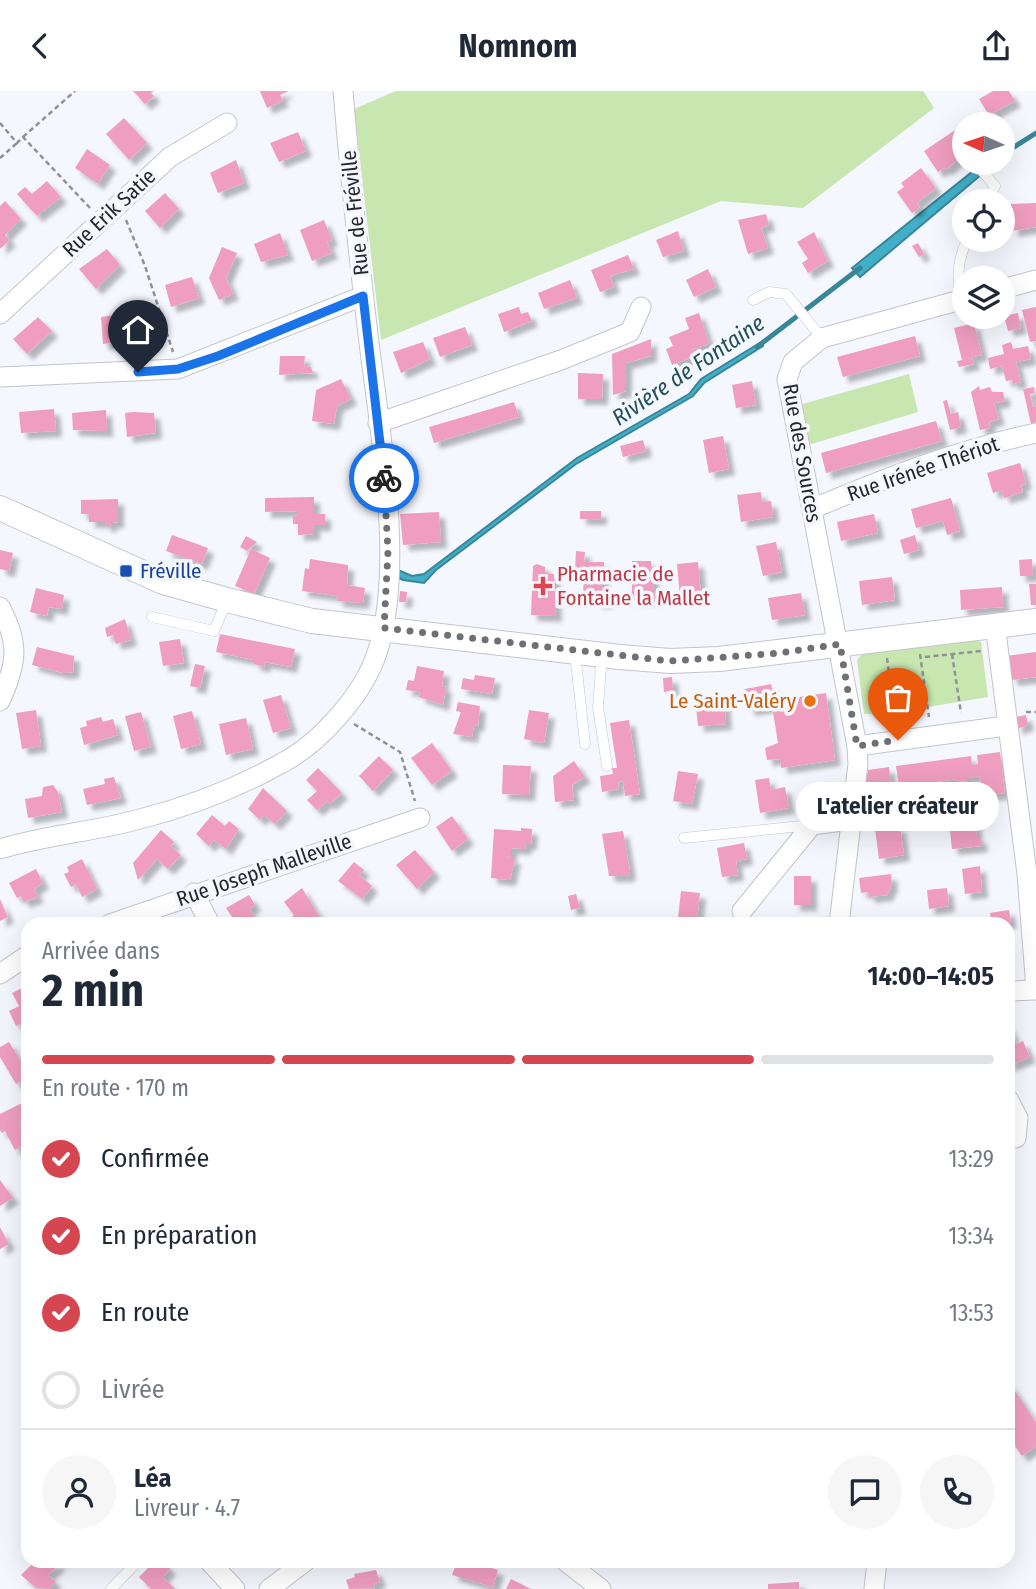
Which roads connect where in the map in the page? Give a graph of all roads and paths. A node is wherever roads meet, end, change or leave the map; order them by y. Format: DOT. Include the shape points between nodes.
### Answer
graph roads {
  1 [pos="75,91"];
  2 [pos="343,91"];
  3 [pos="0,123"];
  4 [pos="227,124"];
  5 [pos="23,137"];
  6 [pos="17,143"];
  7 [pos="0,158"];
  8 [pos="985,175"];
  9 [pos="993,189"];
  10 [pos="119,204"];
  11 [pos="102,220"];
  12 [pos="1036,280"];
  13 [pos="1015,286"];
  14 [pos="363,296"];
  15 [pos="753,300"];
  16 [pos="952,302"];
  17 [pos="641,307"];
  18 [pos="0,314"];
  19 [pos="817,332"];
  20 [pos="178,369"];
  21 [pos="0,377"];
  22 [pos="379,423"];
  23 [pos="1036,433"];
  24 [pos="0,507"];
  25 [pos="811,509"];
  26 [pos="227,600"];
  27 [pos="0,607"];
  28 [pos="152,617"];
  29 [pos="1036,621"];
  30 [pos="995,624"];
  31 [pos="384,628"];
  32 [pos="949,630"];
  33 [pos="917,634"];
  34 [pos="884,638"];
  35 [pos="840,644"];
  36 [pos="575,652"];
  37 [pos="602,655"];
  38 [pos="0,701"];
  39 [pos="339,715"];
  40 [pos="1006,726"];
  41 [pos="964,731"];
  42 [pos="931,736"];
  43 [pos="898,740"];
  44 [pos="585,744"];
  45 [pos="857,746"];
  46 [pos="607,766"];
  47 [pos="420,818"];
  48 [pos="850,820"];
  49 [pos="812,825"];
  50 [pos="684,838"];
  51 [pos="0,849"];
  52 [pos="194,893"];
  53 [pos="742,911"];
  54 [pos="129,917"];
  55 [pos="206,917"];
  56 [pos="840,917"];
  57 [pos="21,960"];
  58 [pos="0,974"];
  59 [pos="1036,989"];
  60 [pos="1015,990"];
  61 [pos="1015,1112"];
  62 [pos="1016,1138"];
  63 [pos="131,1568"];
  64 [pos="216,1568"];
  65 [pos="297,1568"];
  66 [pos="574,1568"];
  67 [pos="876,1568"];
  68 [pos="111,1589"];
  69 [pos="235,1589"];
  70 [pos="270,1589"];
  71 [pos="601,1589"];
  72 [pos="874,1589"];
  1 -- 5 [label="path"];
  2 -- 14 [label="street, Rue de Fréville"];
  3 -- 6 [label="path"];
  4 -- 10 [label="street, Rue Erik Satie" via="170,157"];
  5 -- 6 [label="path"];
  5 -- 11 [label="path"];
  6 -- 7 [label="path"];
  8 -- 9 [label="lane"];
  10 -- 11 [label="street, Rue Erik Satie"];
  10 -- 20 [label="path" via="145,266"];
  11 -- 18 [label="street, Rue Erik Satie"];
  12 -- 13 [label="street"];
  14 -- 20 [label="street"];
  14 -- 22 [label="street, Rue de Fréville"];
  15 -- 19 [label="lane" via="769,292 786,294"];
  16 -- 19 [label="street, Rue des Sources"];
  17 -- 22 [label="street" via="630,332"];
  19 -- 25 [label="street, Rue des Sources" via="793,362 787,379"];
  20 -- 21 [label="street"];
  22 -- 31 [label="street, Rue de Fréville" via="388,512"];
  23 -- 25 [label="street, Rue Irénée Thériot" via="964,451"];
  24 -- 26 [label="street" via="163,582"];
  25 -- 35 [label="street, Rue des Sources"];
  26 -- 28 [label="lane" via="214,631"];
  26 -- 31 [label="street" via="312,621"];
  27 -- 38 [label="street" via="13,631 15,650"];
  29 -- 30 [label="street"];
  30 -- 32 [label="street"];
  30 -- 40 [label="street"];
  31 -- 36 [label="street"];
  31 -- 39 [label="street, Rue de Fréville" via="368,675"];
  32 -- 33 [label="street"];
  32 -- 41 [label="path"];
  33 -- 34 [label="street"];
  33 -- 42 [label="path"];
  34 -- 35 [label="street"];
  34 -- 43 [label="path"];
  35 -- 37 [label="street" via="719,659 670,661"];
  35 -- 45 [label="street, Rue des Sources"];
  36 -- 37 [label="street"];
  36 -- 44 [label="lane"];
  37 -- 46 [label="lane" via="598,707"];
  39 -- 47 [label="path" via="400,752"];
  39 -- 51 [label="street, Rue de Fréville" via="315,741 282,764 196,801 138,820"];
  40 -- 41 [label="street"];
  40 -- 59 [label="street" via="1027,874"];
  41 -- 42 [label="street"];
  42 -- 43 [label="street"];
  43 -- 45 [label="street"];
  45 -- 48 [label="street, Rue des Sources"];
  47 -- 52 [label="street, Rue Joseph Malleville"];
  48 -- 49 [label="street"];
  48 -- 56 [label="street, Rue des Sources"];
  49 -- 50 [label="lane"];
  49 -- 53 [label="street"];
  52 -- 54 [label="street, Rue Joseph Malleville"];
  52 -- 55 [label="street"];
  57 -- 58 [label="street"];
  59 -- 60 [label="street"];
  61 -- 62 [label="street"];
  63 -- 68 [label="lane"];
  64 -- 69 [label="street"];
  65 -- 70 [label="street"];
  66 -- 71 [label="street"];
  67 -- 72 [label="street"];
}
